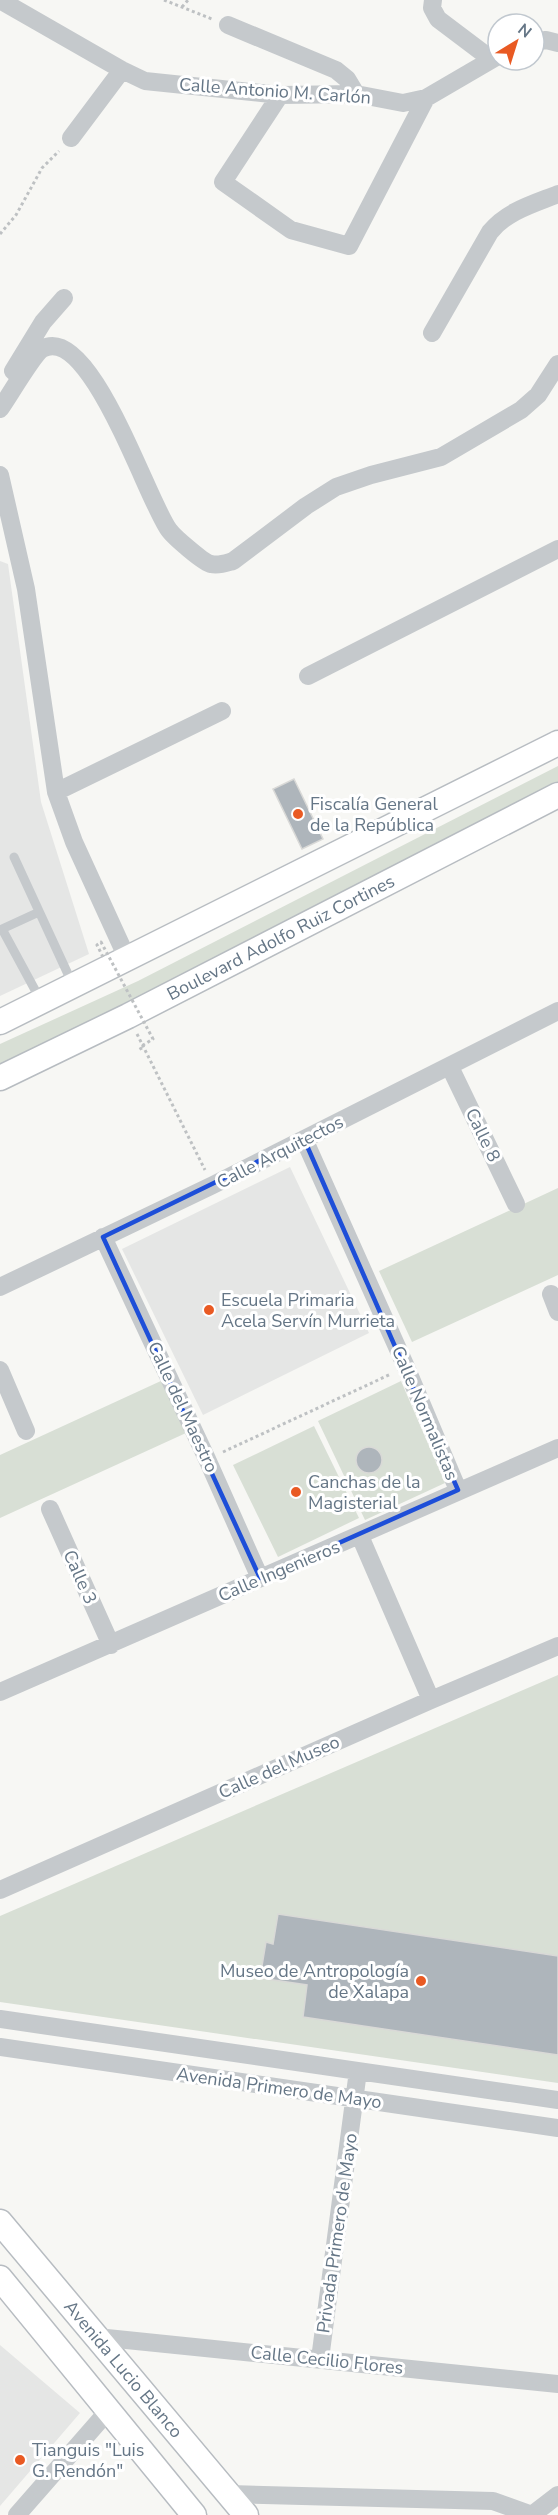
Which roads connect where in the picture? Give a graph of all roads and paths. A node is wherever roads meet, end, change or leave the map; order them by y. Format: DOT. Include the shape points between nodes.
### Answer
graph roads {
  1 [pos="0,0"];
  2 [pos="164,0"];
  3 [pos="188,0"];
  4 [pos="432,4"];
  5 [pos="182,7"];
  6 [pos="228,25"];
  7 [pos="486,52"];
  8 [pos="486,63"];
  9 [pos="122,70"];
  10 [pos="356,94"];
  11 [pos="280,95"];
  12 [pos="426,98"];
  13 [pos="71,138"];
  14 [pos="558,194"];
  15 [pos="0,234"];
  16 [pos="64,298"];
  17 [pos="432,333"];
  18 [pos="558,364"];
  19 [pos="0,396"];
  20 [pos="0,409"];
  21 [pos="0,475"];
  22 [pos="8,545"];
  23 [pos="558,549"];
  24 [pos="308,676"];
  25 [pos="222,711"];
  26 [pos="558,743"];
  27 [pos="56,792"];
  28 [pos="558,795"];
  29 [pos="14,857"];
  30 [pos="39,912"];
  31 [pos="103,957"];
  32 [pos="127,958"];
  33 [pos="73,985"];
  34 [pos="41,1001"];
  35 [pos="558,1011"];
  36 [pos="128,1016"];
  37 [pos="0,1022"];
  38 [pos="146,1052"];
  39 [pos="450,1067"];
  40 [pos="0,1078"];
  41 [pos="304,1139"];
  42 [pos="213,1185"];
  43 [pos="516,1204"];
  44 [pos="104,1237"];
  45 [pos="0,1287"];
  46 [pos="551,1294"];
  47 [pos="558,1312"];
  48 [pos="406,1367"];
  49 [pos="0,1370"];
  50 [pos="26,1431"];
  51 [pos="558,1448"];
  52 [pos="207,1459"];
  53 [pos="458,1490"];
  54 [pos="50,1509"];
  55 [pos="360,1536"];
  56 [pos="260,1578"];
  57 [pos="111,1646"];
  58 [pos="558,1646"];
  59 [pos="0,1692"];
  60 [pos="431,1700"];
  61 [pos="0,1890"];
  62 [pos="0,2019"];
  63 [pos="0,2047"];
  64 [pos="358,2071"];
  65 [pos="355,2099"];
  66 [pos="558,2100"];
  67 [pos="558,2128"];
  68 [pos="0,2222"];
  69 [pos="4,2290"];
  70 [pos="96,2337"];
  71 [pos="320,2359"];
  72 [pos="558,2384"];
  73 [pos="108,2411"];
  74 [pos="229,2494"];
  75 [pos="558,2495"];
  76 [pos="17,2515"];
  77 [pos="194,2515"];
  78 [pos="246,2515"];
  79 [pos="532,2515"];
  1 -- 9 [label="street, Calle Antonio M. Carlón"];
  2 -- 5 [label="path"];
  3 -- 5 [label="path"];
  4 -- 7 [label="street, Calle Antonio M. Carlón" via="438,19"];
  5 -- 6 [label="path"];
  6 -- 10 [label="street" via="336,70"];
  8 -- 12 [label="street, Calle Antonio M. Carlón"];
  9 -- 11 [label="street, Calle Antonio M. Carlón" via="145,81"];
  9 -- 13 [label="street"];
  10 -- 11 [label="street, Calle Antonio M. Carlón"];
  10 -- 12 [label="street, Calle Antonio M. Carlón" via="403,104"];
  11 -- 12 [label="street" via="224,182 291,230 349,246"];
  13 -- 15 [label="path" via="42,168 16,215"];
  14 -- 17 [label="street" via="499,221"];
  16 -- 19 [label="street" via="43,322"];
  18 -- 20 [label="street" via="538,395 521,410 441,457 336,488 233,561 221,565 209,564 168,530 110,408 78,360 66,349 53,346 41,350"];
  21 -- 22 [label="street"];
  22 -- 27 [label="street" via="26,589"];
  23 -- 24 [label="street"];
  25 -- 27 [label="street"];
  26 -- 32 [label="main road"];
  27 -- 32 [label="street" via="74,842"];
  28 -- 36 [label="main road, Boulevard Adolfo Ruiz Cortines"];
  29 -- 30 [label="lane"];
  30 -- 33 [label="lane"];
  30 -- 34 [label="lane" via="2,929"];
  31 -- 38 [label="path, bridge" via="97,945 101,942 153,1039 140,1047"];
  32 -- 33 [label="main road"];
  33 -- 34 [label="main road"];
  34 -- 37 [label="main road"];
  35 -- 39 [label="street, Calle Arquitectos"];
  36 -- 38 [label="path"];
  36 -- 40 [label="main road, Boulevard Adolfo Ruiz Cortines"];
  38 -- 42 [label="path"];
  39 -- 41 [label="street, Calle Arquitectos"];
  39 -- 43 [label="street, Calle 8"];
  41 -- 42 [label="street, Calle Arquitectos"];
  41 -- 48 [label="street, Calle Normalistas"];
  42 -- 44 [label="street, Calle Arquitectos"];
  44 -- 45 [label="street, Calle Arquitectos"];
  44 -- 52 [label="street, Calle del Maestro"];
  46 -- 47 [label="street"];
  48 -- 52 [label="path"];
  48 -- 53 [label="street, Calle Normalistas"];
  49 -- 50 [label="street"];
  51 -- 53 [label="street, Calle Ingenieros"];
  52 -- 56 [label="street, Calle del Maestro"];
  53 -- 55 [label="street, Calle Ingenieros"];
  54 -- 57 [label="street, Calle 3"];
  55 -- 56 [label="street, Calle Ingenieros"];
  55 -- 60 [label="street"];
  56 -- 57 [label="street, Calle Ingenieros"];
  57 -- 59 [label="street, Calle Ingenieros"];
  58 -- 60 [label="street, Calle del Museo"];
  60 -- 61 [label="street, Calle del Museo"];
  62 -- 64 [label="street, Avenida Primero de Mayo"];
  63 -- 65 [label="street, Avenida Primero de Mayo"];
  64 -- 65 [label="street, Privada Primero de Mayo"];
  64 -- 66 [label="street, Avenida Primero de Mayo"];
  65 -- 67 [label="street, Avenida Primero de Mayo"];
  65 -- 71 [label="street, Privada Primero de Mayo"];
  68 -- 70 [label="main road, Avenida Lucio Blanco"];
  69 -- 73 [label="main road, Avenida Lucio Blanco"];
  70 -- 71 [label="street, Calle Cecilio Flores"];
  70 -- 74 [label="main road, Avenida Lucio Blanco"];
  71 -- 72 [label="street, Calle Cecilio Flores"];
  73 -- 76 [label="street"];
  73 -- 77 [label="main road, Avenida Lucio Blanco"];
  74 -- 78 [label="main road, Avenida Lucio Blanco"];
  74 -- 79 [label="street" via="493,2501"];
  75 -- 79 [label="street"];
}
